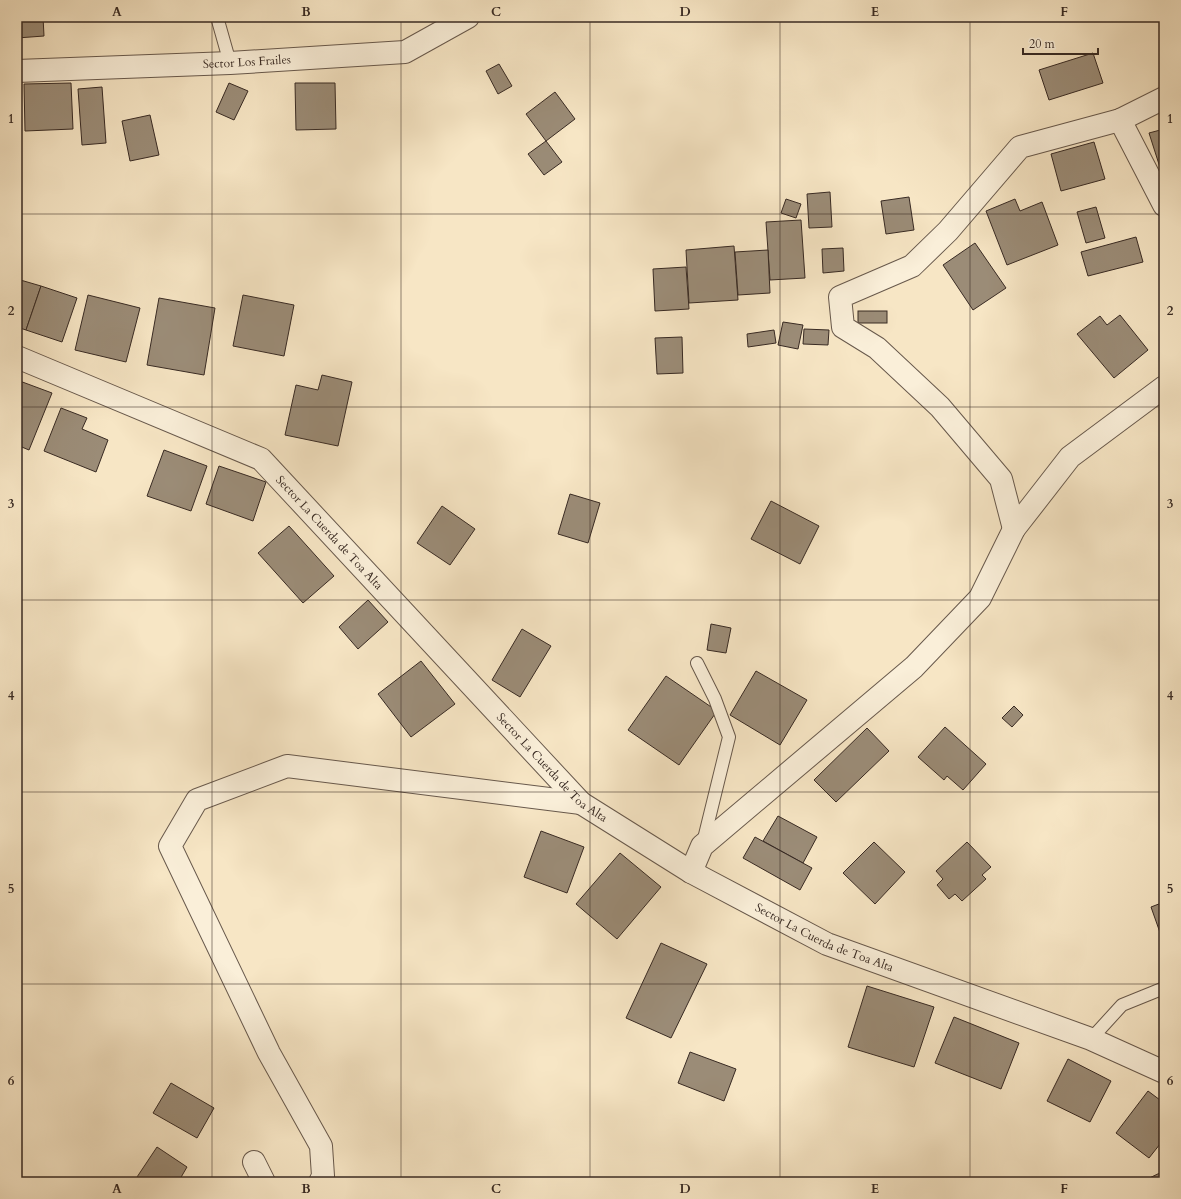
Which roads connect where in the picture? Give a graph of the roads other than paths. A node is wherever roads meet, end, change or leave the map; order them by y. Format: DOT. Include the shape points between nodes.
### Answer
graph roads {
  1 [pos="217,17"];
  2 [pos="468,17"];
  3 [pos="230,63"];
  4 [pos="17,71"];
  5 [pos="1164,98"];
  6 [pos="1120,120"];
  7 [pos="1164,205"];
  8 [pos="17,357"];
  9 [pos="1164,386"];
  10 [pos="1014,529"];
  11 [pos="697,663"];
  12 [pos="581,803"];
  13 [pos="702,846"];
  14 [pos="691,872"];
  15 [pos="1164,988"];
  16 [pos="1091,1039"];
  17 [pos="1164,1072"];
  18 [pos="254,1162"];
  19 [pos="264,1182"];
  20 [pos="320,1182"];
  1 -- 3 [label="lane"];
  2 -- 3 [label="street, Sector Los Frailes" via="405,52"];
  3 -- 4 [label="street, Sector Los Frailes"];
  5 -- 6 [label="street"];
  6 -- 7 [label="street"];
  6 -- 10 [label="street" via="1020,147 948,231 912,266 840,297 843,327 877,348 940,407 1000,479"];
  8 -- 12 [label="street, Sector La Cuerda de Toa Alta" via="261,459"];
  9 -- 10 [label="street" via="1070,457"];
  10 -- 13 [label="street" via="980,598 914,667"];
  11 -- 13 [label="lane" via="715,699 729,737"];
  12 -- 14 [label="street, Sector La Cuerda de Toa Alta"];
  12 -- 20 [label="street" via="287,766 197,800 170,846 269,1053 321,1146 323,1176"];
  13 -- 14 [label="street"];
  14 -- 16 [label="street, Sector La Cuerda de Toa Alta" via="827,944"];
  15 -- 16 [label="lane" via="1122,1005"];
  16 -- 17 [label="street, Sector La Cuerda de Toa Alta"];
  18 -- 19 [label="street"];
}
